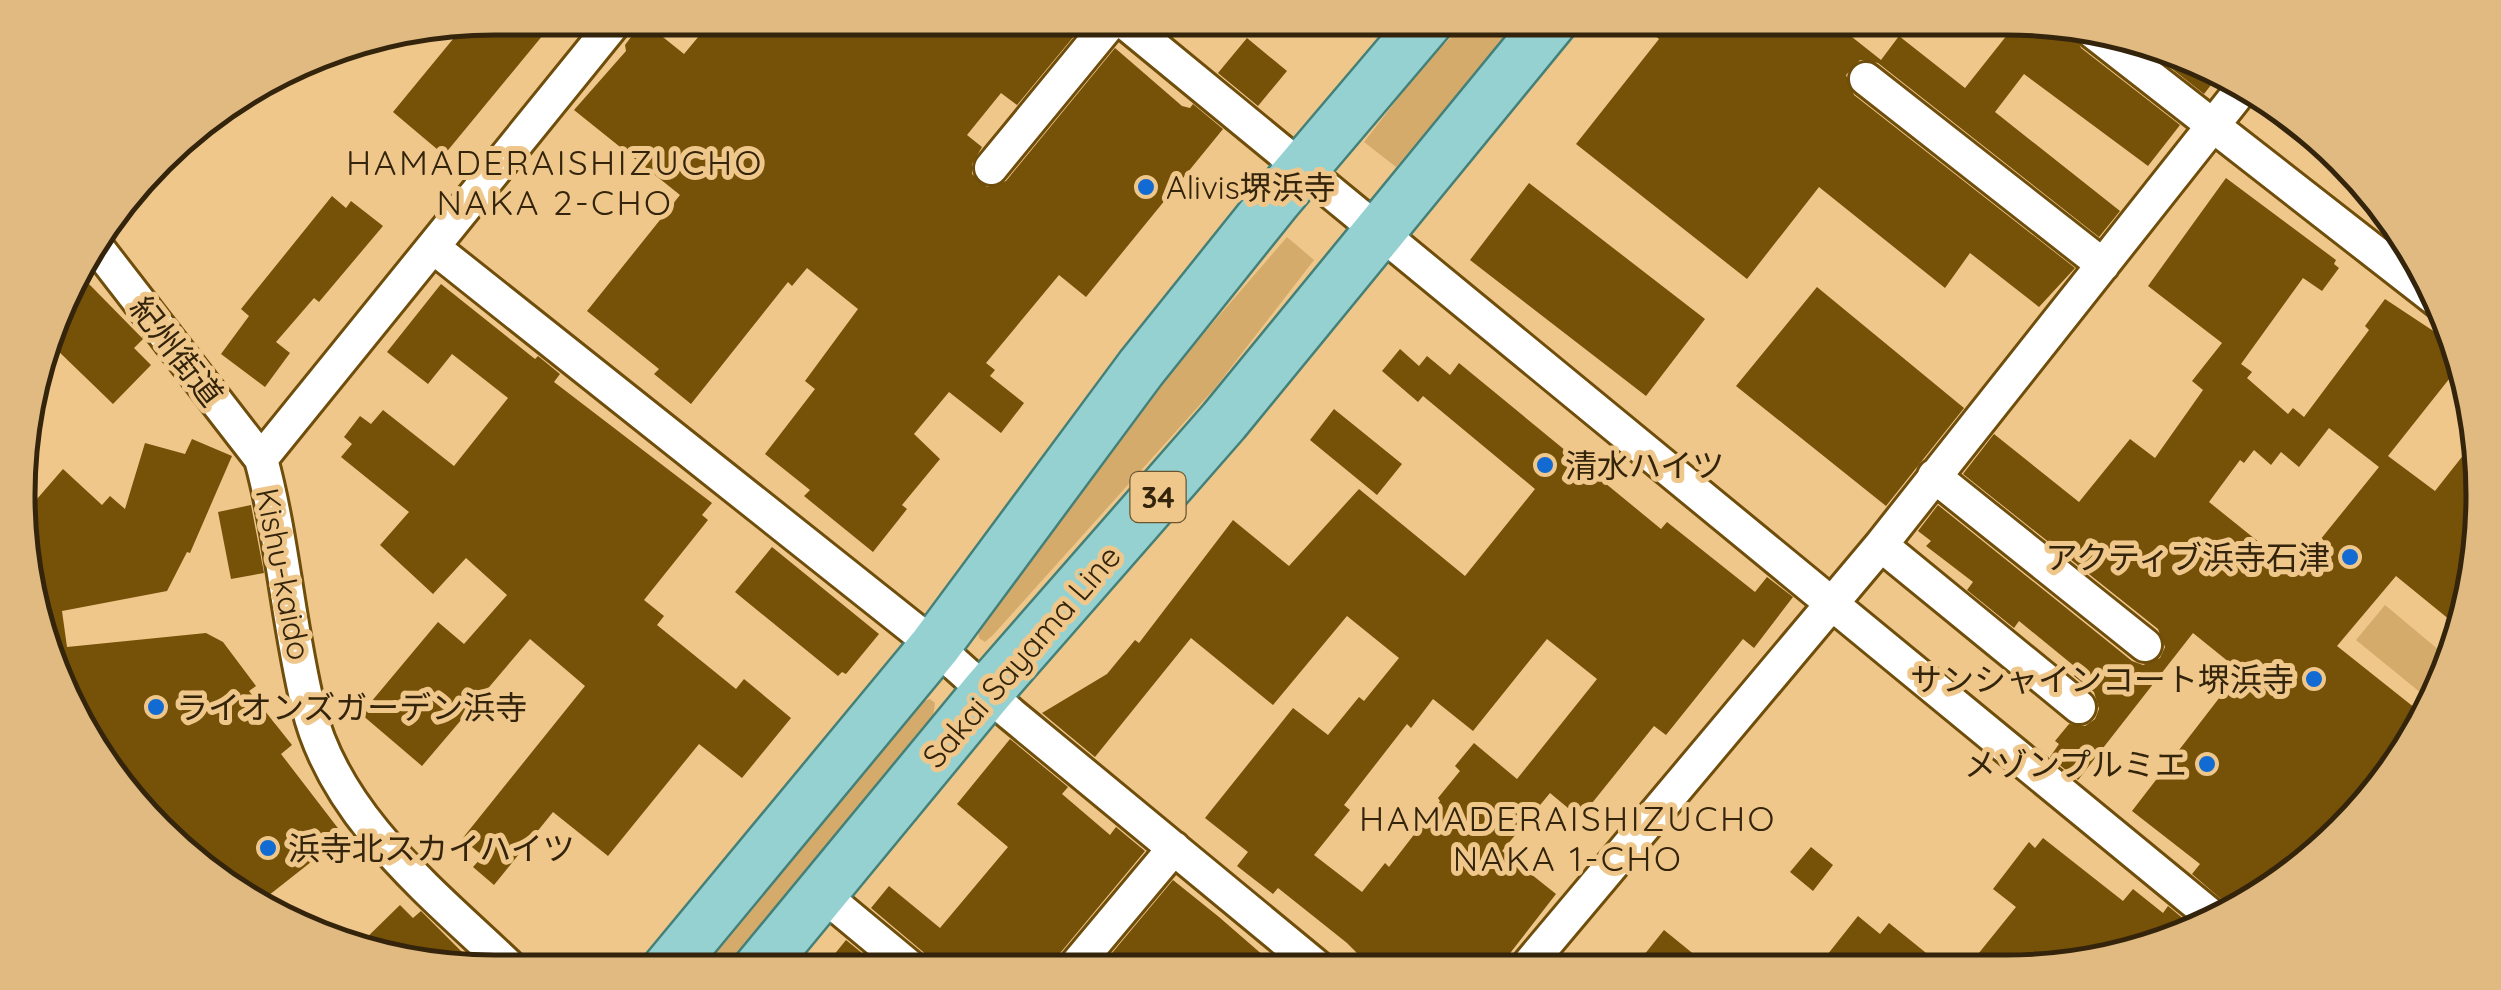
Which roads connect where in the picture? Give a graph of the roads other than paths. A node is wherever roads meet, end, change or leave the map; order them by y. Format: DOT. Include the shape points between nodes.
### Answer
graph roads {
  1 [pos="606,35"];
  2 [pos="1102,35"];
  3 [pos="1137,35"];
  4 [pos="1416,35"];
  5 [pos="1541,35"];
  6 [pos="2114,48"];
  7 [pos="1866,79"];
  8 [pos="2236,97"];
  9 [pos="2215,127"];
  10 [pos="992,168"];
  11 [pos="1303,168"];
  12 [pos="1379,232"];
  13 [pos="433,247"];
  14 [pos="103,255"];
  15 [pos="2103,265"];
  16 [pos="2413,282"];
  17 [pos="261,459"];
  18 [pos="1934,476"];
  19 [pos="1881,545"];
  20 [pos="1829,605"];
  21 [pos="2145,645"];
  22 [pos="935,646"];
  23 [pos="987,692"];
  24 [pos="2079,707"];
  25 [pos="1174,848"];
  26 [pos="821,893"];
  27 [pos="2204,910"];
  28 [pos="498,955"];
  29 [pos="678,955"];
  30 [pos="770,955"];
  31 [pos="895,955"];
  32 [pos="1091,955"];
  33 [pos="1303,955"];
  34 [pos="1537,955"];
  1 -- 13 [label="street"];
  2 -- 10 [label="street"];
  3 -- 11 [label="street"];
  4 -- 11 [label="main road"];
  5 -- 12 [label="main road, Sakai Sayama Line / 34"];
  6 -- 9 [label="street"];
  7 -- 15 [label="street"];
  8 -- 9 [label="street"];
  9 -- 15 [label="street"];
  9 -- 16 [label="street"];
  11 -- 12 [label="street"];
  11 -- 22 [label="main road" via="1141,368"];
  12 -- 20 [label="street"];
  12 -- 23 [label="main road, Sakai Sayama Line / 34"];
  13 -- 17 [label="street"];
  13 -- 22 [label="street"];
  14 -- 17 [label="street, 紀州街道"];
  15 -- 18 [label="street"];
  17 -- 28 [label="street, Kishu-kaido" via="308,709 334,773 379,840"];
  18 -- 19 [label="street"];
  18 -- 21 [label="street"];
  19 -- 20 [label="street"];
  19 -- 24 [label="street"];
  20 -- 27 [label="street"];
  20 -- 34 [label="street"];
  22 -- 23 [label="street"];
  22 -- 29 [label="main road"];
  23 -- 25 [label="street"];
  23 -- 26 [label="main road, Sakai Sayama Line / 34"];
  25 -- 32 [label="street"];
  25 -- 33 [label="street"];
  26 -- 30 [label="main road, Sakai Sayama Line / 34"];
  26 -- 31 [label="street"];
}
